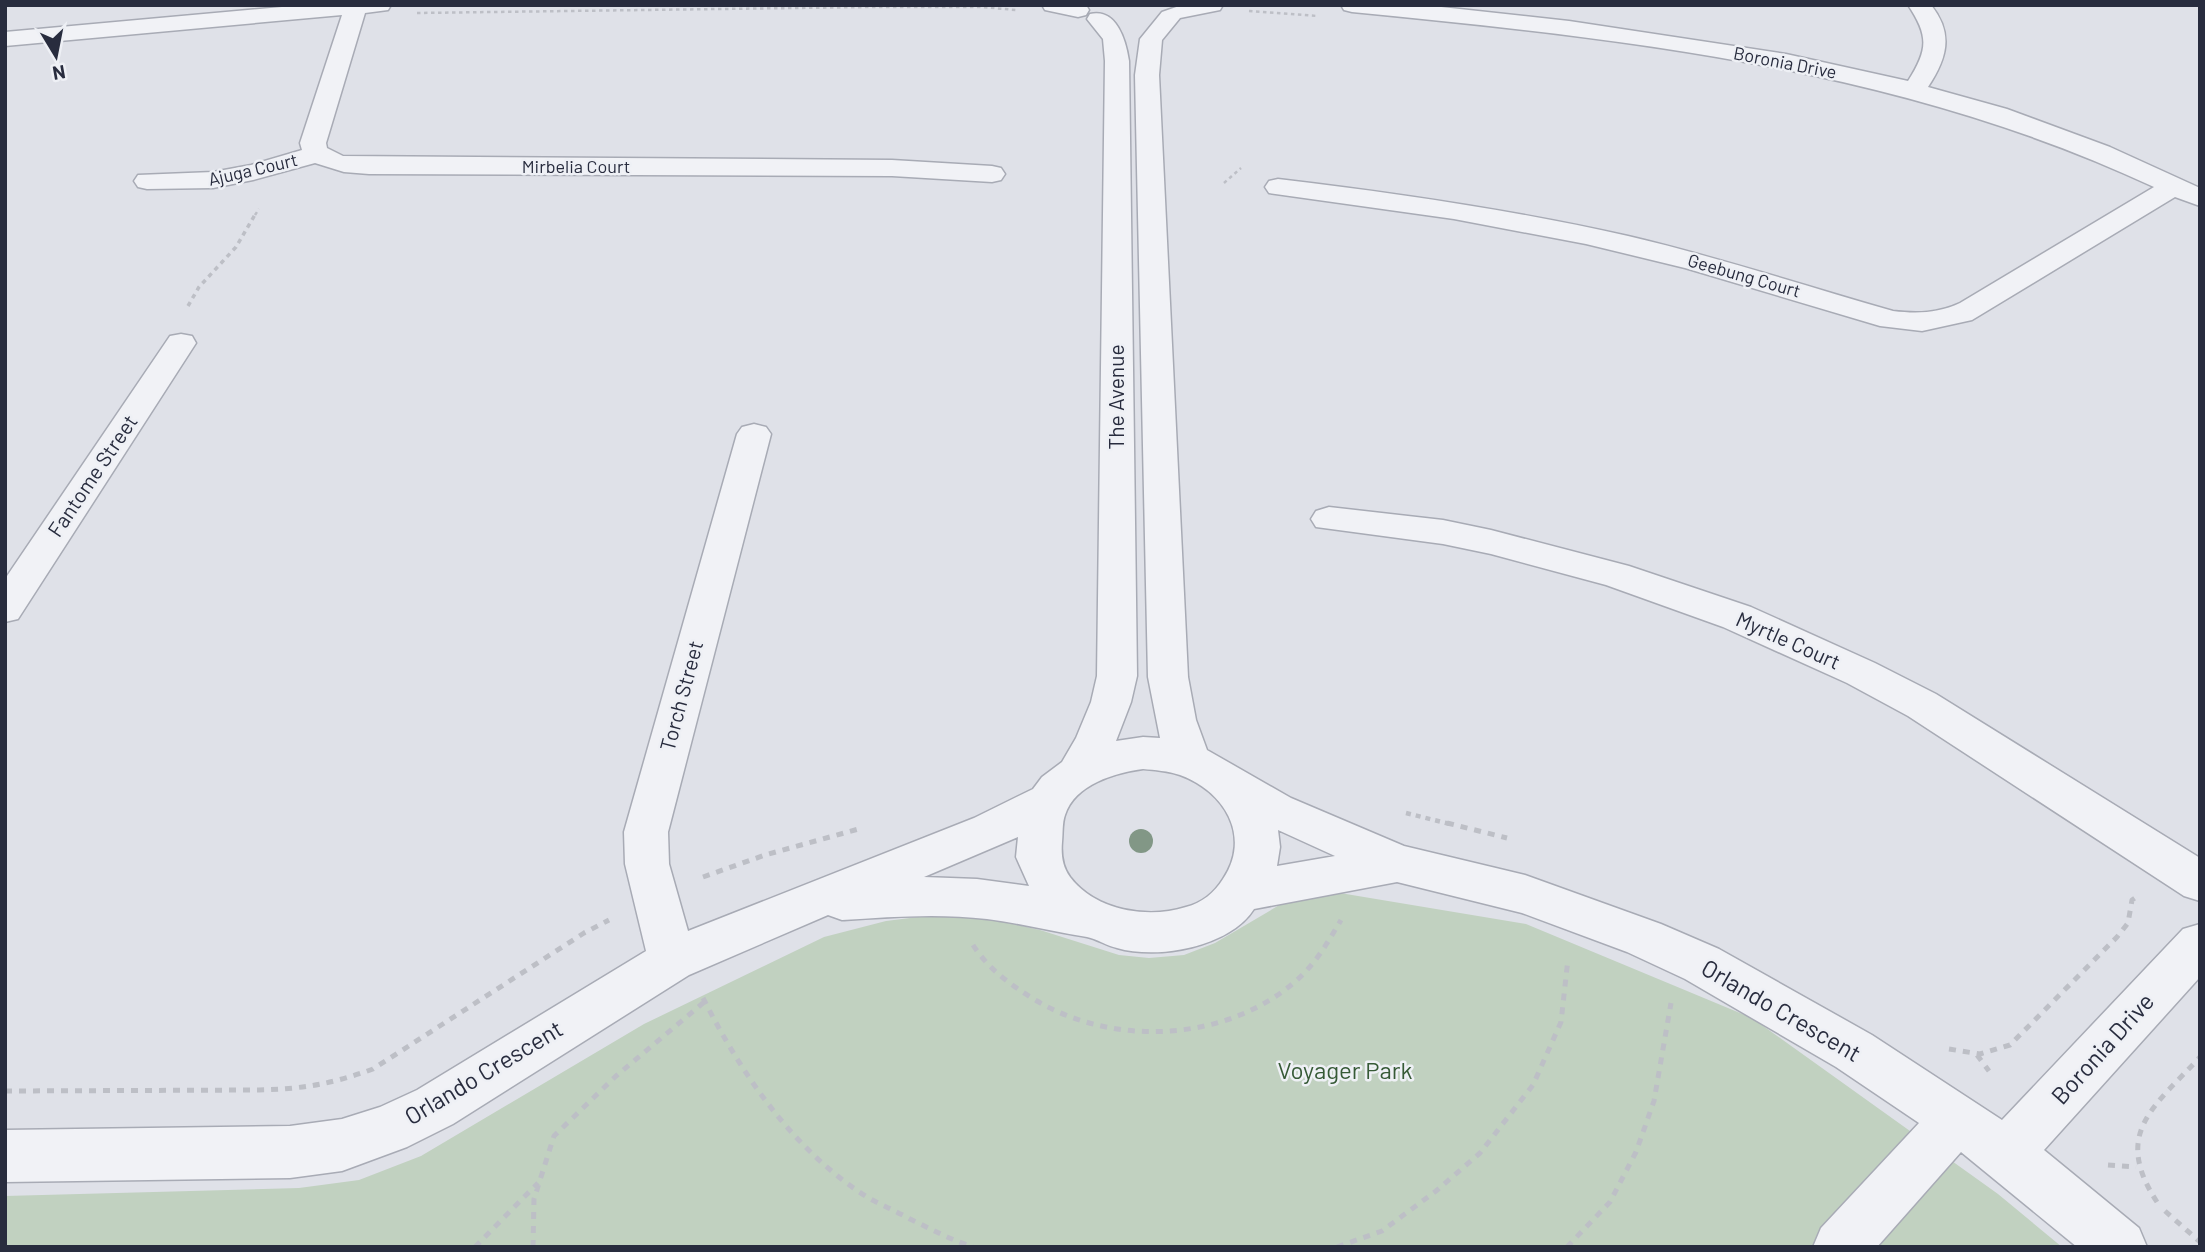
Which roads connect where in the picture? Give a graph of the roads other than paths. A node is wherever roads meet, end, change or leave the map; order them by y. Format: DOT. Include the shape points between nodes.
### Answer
graph roads {
  1 [pos="1053,5"];
  2 [pos="1212,5"];
  3 [pos="1352,5"];
  4 [pos="1919,5"];
  5 [pos="368,6"];
  6 [pos="1083,11"];
  7 [pos="1163,16"];
  8 [pos="5,39"];
  9 [pos="1915,89"];
  10 [pos="317,154"];
  11 [pos="992,174"];
  12 [pos="147,181"];
  13 [pos="1278,187"];
  14 [pos="2187,191"];
  15 [pos="181,343"];
  16 [pos="754,434"];
  17 [pos="1329,519"];
  18 [pos="5,608"];
  19 [pos="1190,760"];
  20 [pos="1230,786"];
  21 [pos="1063,787"];
  22 [pos="1397,863"];
  23 [pos="2186,873"];
  24 [pos="1242,892"];
  25 [pos="812,902"];
  26 [pos="1090,919"];
  27 [pos="2200,944"];
  28 [pos="677,957"];
  29 [pos="1957,1119"];
  30 [pos="2006,1153"];
  31 [pos="5,1156"];
  32 [pos="1840,1247"];
  33 [pos="2120,1247"];
  1 -- 6 [label="street"];
  2 -- 7 [label="street"];
  3 -- 9 [label="street, Boronia Drive" via="1642,38"];
  4 -- 9 [label="street" via="1930,20 1937,43 1930,66"];
  5 -- 8 [label="street"];
  5 -- 10 [label="street" via="315,132"];
  6 -- 7 [label="street"];
  6 -- 21 [label="street, The Avenue" via="1114,38 1117,61 1117,664 1112,703 1101,733"];
  7 -- 19 [label="street, The Avenue" via="1151,39 1147,75 1168,677 1177,731"];
  9 -- 14 [label="street, Boronia Drive" via="2085,143"];
  10 -- 11 [label="street, Mirbelia Court" via="337,163 377,166 892,168"];
  10 -- 12 [label="street, Ajuga Court" via="231,179 178,184"];
  13 -- 14 [label="street, Geebung Court" via="1437,207 1584,235 1915,323 1937,322 1963,313"];
  15 -- 18 [label="street, Fantome Street"];
  16 -- 28 [label="street, Torch Street" via="646,832 654,898"];
  17 -- 23 [label="street, Myrtle Court" via="1490,542 1616,575 1737,617 1922,705"];
  19 -- 20 [label="street"];
  19 -- 21 [label="street" via="1157,753 1128,754 1101,761"];
  20 -- 22 [label="street, Orlando Crescent"];
  20 -- 24 [label="street" via="1249,810 1257,838 1255,866"];
  21 -- 25 [label="street, Orlando Crescent" via="990,831"];
  21 -- 26 [label="street" via="1039,824 1038,850 1053,888 1075,911"];
  22 -- 24 [label="street, Orlando Crescent"];
  22 -- 29 [label="street, Orlando Crescent" via="1525,894 1644,937 1702,964 1854,1051"];
  24 -- 26 [label="street" via="1219,913 1173,931 1121,931"];
  25 -- 26 [label="street, Orlando Crescent" via="965,897"];
  25 -- 28 [label="street, Orlando Crescent"];
  27 -- 30 [label="street, Boronia Drive"];
  28 -- 31 [label="street, Orlando Crescent" via="435,1107 342,1145 290,1152"];
  29 -- 30 [label="street, Orlando Crescent"];
  29 -- 32 [label="street"];
  30 -- 33 [label="street, Orlando Crescent"];
}
